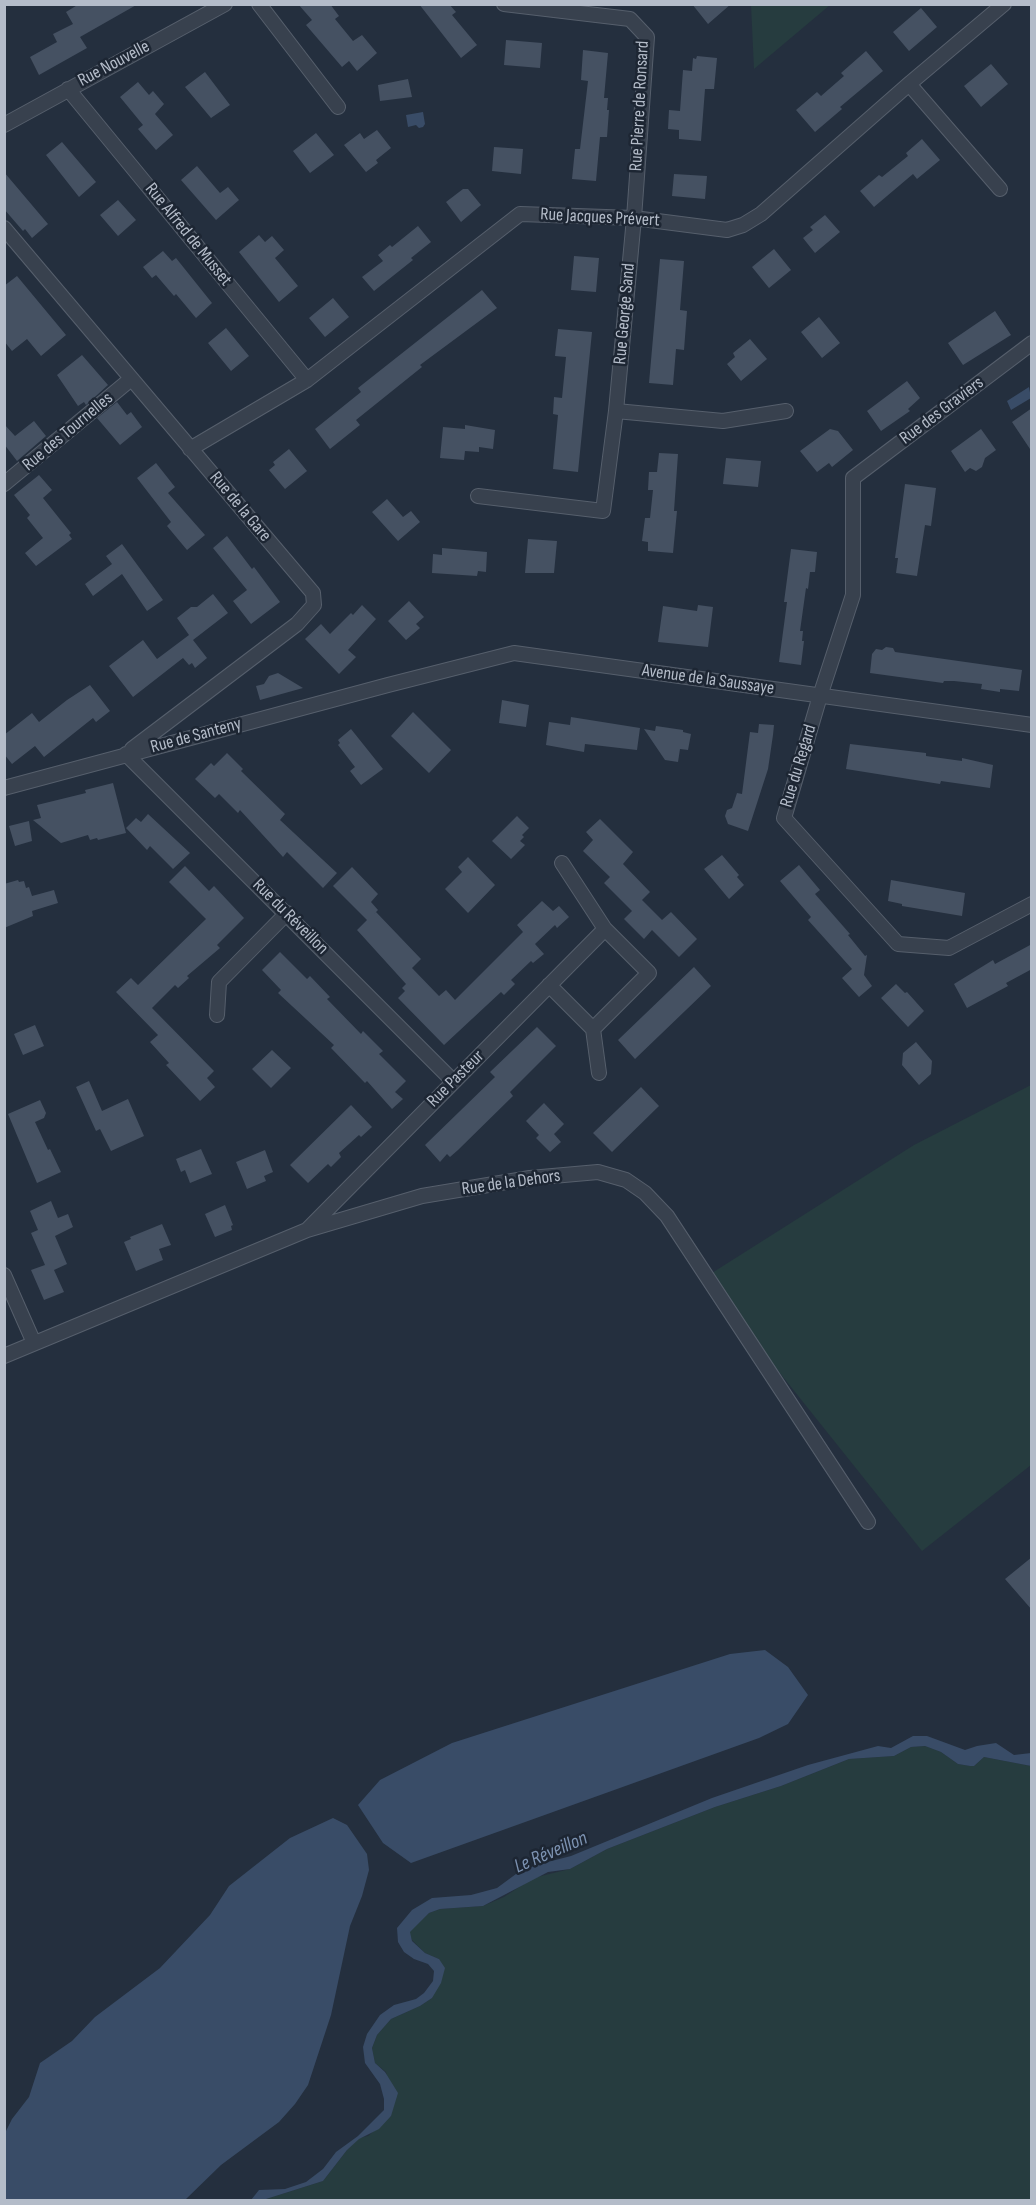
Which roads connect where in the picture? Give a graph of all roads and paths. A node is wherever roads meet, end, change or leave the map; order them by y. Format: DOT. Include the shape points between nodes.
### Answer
graph roads {
  1 [pos="225,4"];
  2 [pos="259,4"];
  3 [pos="504,4"];
  4 [pos="1004,4"];
  5 [pos="909,84"];
  6 [pos="68,89"];
  7 [pos="338,107"];
  8 [pos="4,125"];
  9 [pos="1000,189"];
  10 [pos="634,218"];
  11 [pos="4,228"];
  12 [pos="1032,343"];
  13 [pos="131,379"];
  14 [pos="307,380"];
  15 [pos="616,411"];
  16 [pos="786,411"];
  17 [pos="190,448"];
  18 [pos="853,478"];
  19 [pos="4,484"];
  20 [pos="478,496"];
  21 [pos="388,685"];
  22 [pos="820,696"];
  23 [pos="1032,725"];
  24 [pos="126,754"];
  25 [pos="4,788"];
  26 [pos="562,863"];
  27 [pos="1032,904"];
  28 [pos="287,913"];
  29 [pos="605,929"];
  30 [pos="549,985"];
  31 [pos="216,1015"];
  32 [pos="593,1029"];
  33 [pos="599,1073"];
  34 [pos="453,1082"];
  35 [pos="307,1230"];
  36 [pos="4,1275"];
  37 [pos="34,1343"];
  38 [pos="4,1356"];
  39 [pos="868,1522"];
  1 -- 6 [label="street, Rue Nouvelle"];
  2 -- 7 [label="street"];
  3 -- 10 [label="street, Rue Pierre de Ronsard" via="630,19 647,37"];
  4 -- 5 [label="street, Rue Jacques Prévert"];
  5 -- 9 [label="street"];
  5 -- 10 [label="street, Rue Jacques Prévert" via="744,225 728,230"];
  6 -- 8 [label="street, Rue Nouvelle"];
  6 -- 14 [label="street, Rue Alfred de Musset"];
  10 -- 14 [label="street, Rue Jacques Prévert" via="520,214"];
  10 -- 15 [label="street, Rue George Sand"];
  11 -- 13 [label="street, Rue de la Gare"];
  12 -- 18 [label="street, Rue des Graviers"];
  13 -- 17 [label="street, Rue de la Gare"];
  13 -- 19 [label="street, Rue des Tournelles"];
  14 -- 17 [label="street, Rue Jacques Prévert"];
  15 -- 16 [label="street" via="723,421"];
  15 -- 20 [label="street, Rue George Sand" via="603,511"];
  17 -- 24 [label="street, Rue de la Gare" via="313,593 314,605 297,624"];
  18 -- 22 [label="street, Rue du Regard" via="853,595"];
  21 -- 22 [label="street, Avenue de la Saussaye" via="514,653"];
  21 -- 24 [label="street, Rue de Santeny"];
  22 -- 23 [label="street, Avenue de la Saussaye"];
  22 -- 27 [label="street, Rue du Regard" via="784,818 898,944 949,948"];
  24 -- 25 [label="street, Rue de Santeny"];
  24 -- 28 [label="street, Rue du Réveillon"];
  26 -- 29 [label="street"];
  28 -- 31 [label="street" via="219,982"];
  28 -- 34 [label="street, Rue du Réveillon"];
  29 -- 30 [label="street, Rue Pasteur"];
  29 -- 32 [label="street" via="649,973"];
  30 -- 32 [label="street"];
  30 -- 34 [label="street, Rue Pasteur"];
  32 -- 33 [label="street"];
  34 -- 35 [label="street, Rue Pasteur"];
  35 -- 37 [label="street, Rue de la Dehors"];
  35 -- 39 [label="street, Rue de la Dehors" via="422,1196 530,1178 598,1172 626,1180 667,1216"];
  36 -- 37 [label="street"];
  37 -- 38 [label="street, Rue de la Dehors"];
}
